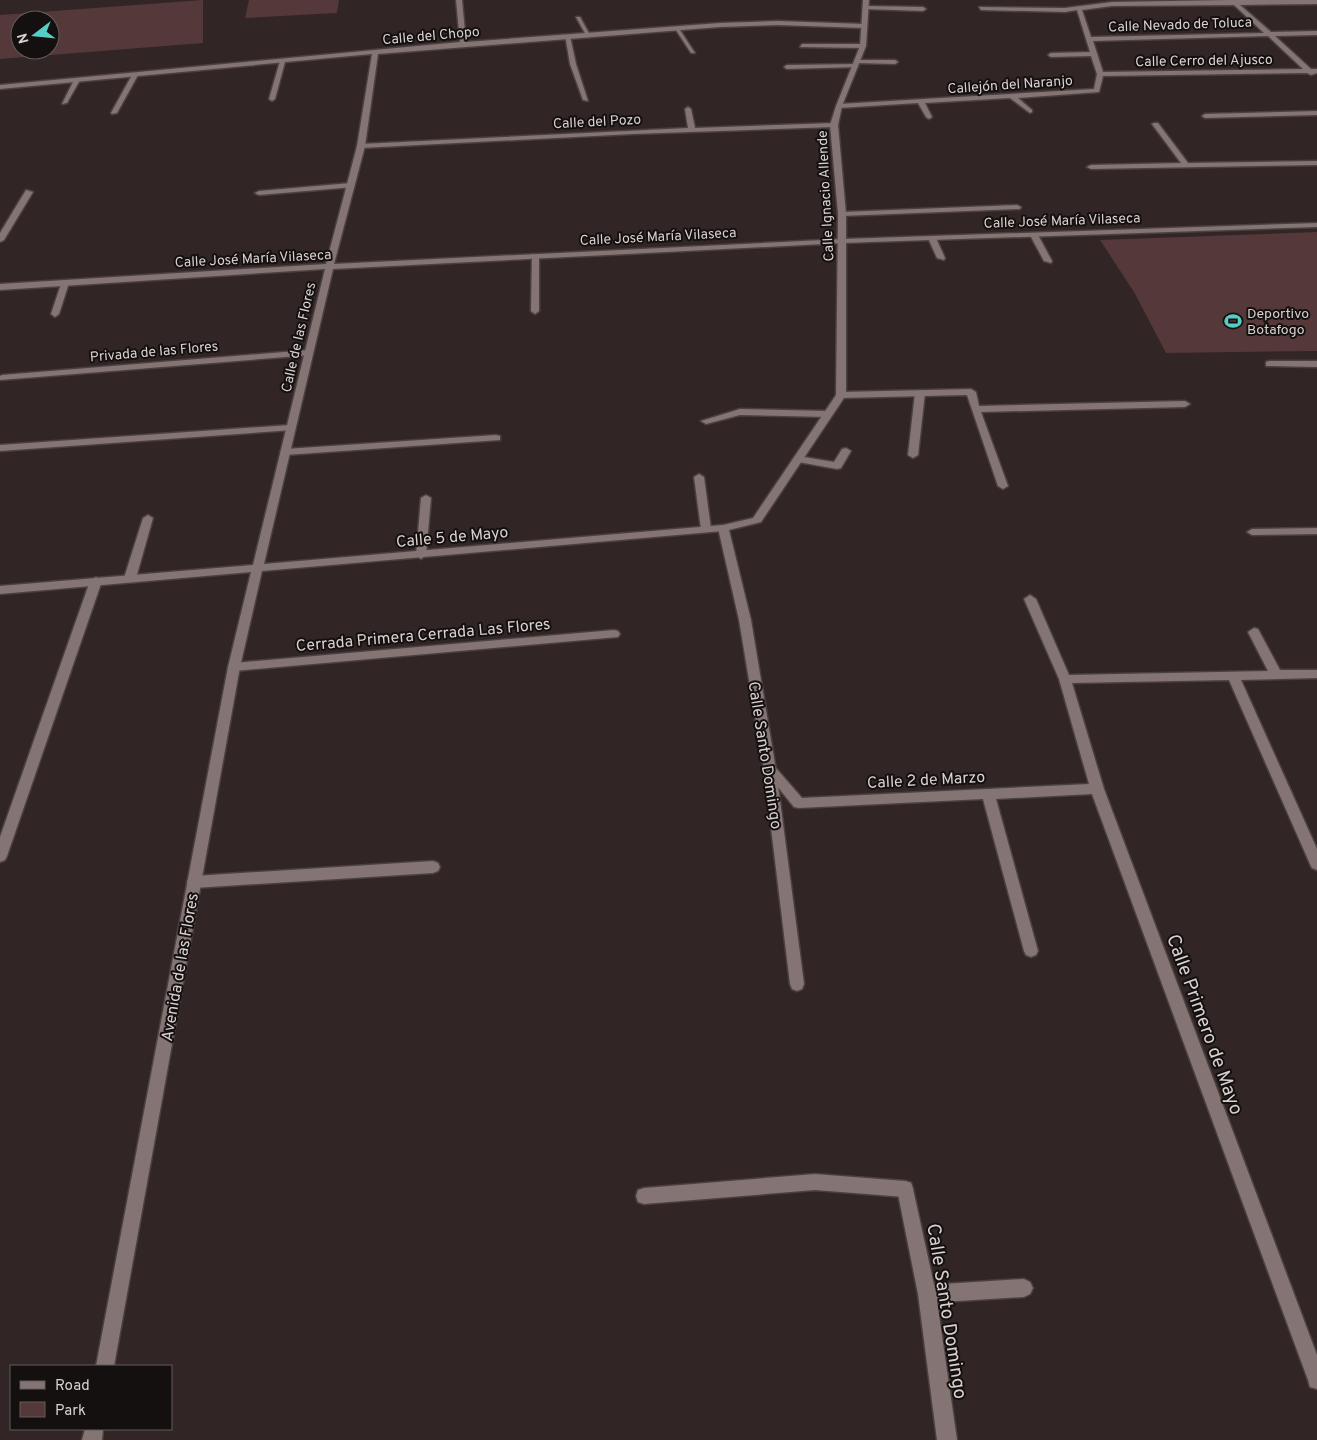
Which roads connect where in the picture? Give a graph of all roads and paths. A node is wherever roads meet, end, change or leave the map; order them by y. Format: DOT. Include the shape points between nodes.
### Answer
graph roads {
  1 [pos="458,0"];
  2 [pos="1234,1"];
  3 [pos="1317,2"];
  4 [pos="866,4"];
  5 [pos="923,8"];
  6 [pos="981,8"];
  7 [pos="1078,8"];
  8 [pos="578,18"];
  9 [pos="864,26"];
  10 [pos="676,28"];
  11 [pos="1317,33"];
  12 [pos="588,34"];
  13 [pos="1270,34"];
  14 [pos="566,36"];
  15 [pos="1090,39"];
  16 [pos="463,44"];
  17 [pos="802,46"];
  18 [pos="863,46"];
  19 [pos="693,52"];
  20 [pos="376,53"];
  21 [pos="1094,54"];
  22 [pos="1051,55"];
  23 [pos="282,62"];
  24 [pos="895,62"];
  25 [pos="856,64"];
  26 [pos="787,67"];
  27 [pos="1309,71"];
  28 [pos="1317,71"];
  29 [pos="1100,74"];
  30 [pos="134,75"];
  31 [pos="1317,79"];
  32 [pos="77,80"];
  33 [pos="0,87"];
  34 [pos="1012,96"];
  35 [pos="272,99"];
  36 [pos="586,100"];
  37 [pos="920,102"];
  38 [pos="64,103"];
  39 [pos="839,106"];
  40 [pos="688,109"];
  41 [pos="1030,111"];
  42 [pos="114,113"];
  43 [pos="1317,113"];
  44 [pos="1205,116"];
  45 [pos="929,117"];
  46 [pos="1156,124"];
  47 [pos="834,125"];
  48 [pos="692,130"];
  49 [pos="361,146"];
  50 [pos="1317,163"];
  51 [pos="1186,165"];
  52 [pos="1091,168"];
  53 [pos="351,185"];
  54 [pos="29,192"];
  55 [pos="259,193"];
  56 [pos="1017,207"];
  57 [pos="842,214"];
  58 [pos="1317,225"];
  59 [pos="1034,235"];
  60 [pos="932,238"];
  61 [pos="0,240"];
  62 [pos="843,241"];
  63 [pos="536,256"];
  64 [pos="941,258"];
  65 [pos="1048,261"];
  66 [pos="328,268"];
  67 [pos="65,283"];
  68 [pos="0,287"];
  69 [pos="535,311"];
  70 [pos="55,314"];
  71 [pos="308,353"];
  72 [pos="1269,364"];
  73 [pos="1317,364"];
  74 [pos="2,378"];
  75 [pos="920,393"];
  76 [pos="841,395"];
  77 [pos="1184,404"];
  78 [pos="976,409"];
  79 [pos="828,414"];
  80 [pos="706,421"];
  81 [pos="290,428"];
  82 [pos="496,438"];
  83 [pos="0,448"];
  84 [pos="846,451"];
  85 [pos="285,452"];
  86 [pos="913,455"];
  87 [pos="798,459"];
  88 [pos="699,477"];
  89 [pos="1004,486"];
  90 [pos="426,498"];
  91 [pos="148,518"];
  92 [pos="723,528"];
  93 [pos="706,529"];
  94 [pos="1317,530"];
  95 [pos="1252,532"];
  96 [pos="422,555"];
  97 [pos="257,568"];
  98 [pos="130,578"];
  99 [pos="96,581"];
  100 [pos="0,590"];
  101 [pos="1030,599"];
  102 [pos="1254,632"];
  103 [pos="614,634"];
  104 [pos="234,667"];
  105 [pos="1276,674"];
  106 [pos="1317,674"];
  107 [pos="1233,675"];
  108 [pos="1065,679"];
  109 [pos="770,770"];
  110 [pos="1097,789"];
  111 [pos="988,793"];
  112 [pos="0,856"];
  113 [pos="1317,864"];
  114 [pos="433,867"];
  115 [pos="194,882"];
  116 [pos="1031,951"];
  117 [pos="797,984"];
  118 [pos="644,1196"];
  119 [pos="1024,1288"];
  120 [pos="927,1294"];
  121 [pos="105,1365"];
  122 [pos="1317,1380"];
  123 [pos="948,1440"];
  1 -- 16 [label="street"];
  2 -- 3 [label="street"];
  2 -- 7 [label="street"];
  2 -- 13 [label="street"];
  4 -- 5 [label="street"];
  4 -- 9 [label="street, Calle Ignacio Allende"];
  6 -- 7 [label="street"];
  7 -- 15 [label="street"];
  8 -- 12 [label="street"];
  9 -- 10 [label="street, Calle del Chopo" via="749,23"];
  9 -- 18 [label="street, Calle Ignacio Allende"];
  10 -- 12 [label="street, Calle del Chopo"];
  10 -- 19 [label="street"];
  11 -- 13 [label="street, Calle Nevado de Toluca"];
  12 -- 14 [label="street, Calle del Chopo"];
  13 -- 15 [label="street, Calle Nevado de Toluca"];
  13 -- 27 [label="street"];
  14 -- 16 [label="street, Calle del Chopo"];
  14 -- 36 [label="street"];
  15 -- 21 [label="street"];
  16 -- 20 [label="street, Calle del Chopo"];
  17 -- 18 [label="street"];
  18 -- 25 [label="street, Calle Ignacio Allende"];
  20 -- 23 [label="street, Calle del Chopo"];
  20 -- 49 [label="street, Calle de las Flores"];
  21 -- 22 [label="street"];
  21 -- 29 [label="street"];
  23 -- 30 [label="street, Calle del Chopo"];
  23 -- 35 [label="street"];
  24 -- 25 [label="street"];
  25 -- 26 [label="street"];
  25 -- 39 [label="street, Calle Ignacio Allende"];
  27 -- 28 [label="street, Calle Cerro del Ajusco"];
  27 -- 29 [label="street, Calle Cerro del Ajusco"];
  27 -- 31 [label="street"];
  29 -- 34 [label="street, Callejón del Naranjo" via="1097,91"];
  30 -- 32 [label="street, Calle del Chopo"];
  30 -- 42 [label="street"];
  32 -- 33 [label="street, Calle del Chopo"];
  32 -- 38 [label="street"];
  34 -- 37 [label="street, Callejón del Naranjo"];
  34 -- 41 [label="street"];
  37 -- 39 [label="street, Callejón del Naranjo"];
  37 -- 45 [label="street"];
  39 -- 47 [label="street, Calle Ignacio Allende"];
  40 -- 48 [label="street"];
  43 -- 44 [label="street"];
  46 -- 51 [label="street"];
  47 -- 48 [label="street, Calle del Pozo"];
  47 -- 57 [label="street, Calle Ignacio Allende"];
  48 -- 49 [label="street, Calle del Pozo"];
  49 -- 53 [label="street, Calle de las Flores"];
  50 -- 51 [label="street"];
  51 -- 52 [label="street"];
  53 -- 55 [label="street"];
  53 -- 66 [label="street, Calle de las Flores"];
  54 -- 61 [label="street"];
  56 -- 57 [label="street"];
  57 -- 62 [label="street, Calle Ignacio Allende"];
  58 -- 59 [label="street, Calle José María Vilaseca"];
  59 -- 60 [label="street, Calle José María Vilaseca"];
  59 -- 65 [label="street"];
  60 -- 62 [label="street, Calle José María Vilaseca"];
  60 -- 64 [label="street"];
  62 -- 63 [label="street, Calle José María Vilaseca"];
  62 -- 76 [label="street, Calle Ignacio Allende"];
  63 -- 66 [label="street, Calle José María Vilaseca"];
  63 -- 69 [label="street"];
  66 -- 67 [label="street, Calle José María Vilaseca"];
  66 -- 71 [label="street, Calle de las Flores"];
  67 -- 68 [label="street, Calle José María Vilaseca"];
  67 -- 70 [label="street"];
  71 -- 74 [label="street, Privada de las Flores"];
  71 -- 81 [label="street, Calle de las Flores"];
  72 -- 73 [label="street"];
  75 -- 76 [label="street"];
  75 -- 78 [label="street" via="972,392"];
  75 -- 86 [label="street"];
  76 -- 79 [label="street, Calle 5 de Mayo"];
  77 -- 78 [label="street"];
  78 -- 89 [label="street"];
  79 -- 80 [label="street" via="740,412"];
  79 -- 87 [label="street, Calle 5 de Mayo"];
  81 -- 83 [label="street"];
  81 -- 85 [label="street, Calle de las Flores"];
  82 -- 85 [label="street"];
  84 -- 87 [label="street" via="837,466"];
  85 -- 97 [label="street, Calle de las Flores"];
  87 -- 92 [label="street, Calle 5 de Mayo" via="756,520"];
  88 -- 93 [label="street"];
  90 -- 96 [label="street"];
  91 -- 98 [label="street"];
  92 -- 93 [label="street, Calle 5 de Mayo"];
  92 -- 109 [label="street, Calle Santo Domingo" via="745,620"];
  93 -- 96 [label="street, Calle 5 de Mayo"];
  94 -- 95 [label="street"];
  96 -- 97 [label="street, Calle 5 de Mayo"];
  97 -- 98 [label="street, Calle 5 de Mayo"];
  97 -- 104 [label="street, Avenida de las Flores"];
  98 -- 99 [label="street, Calle 5 de Mayo"];
  99 -- 100 [label="street, Calle 5 de Mayo"];
  99 -- 112 [label="street"];
  101 -- 108 [label="street, Calle Primero de Mayo"];
  102 -- 105 [label="street"];
  103 -- 104 [label="street, Cerrada Primera Cerrada Las Flores"];
  104 -- 115 [label="street, Avenida de las Flores"];
  105 -- 106 [label="street"];
  105 -- 107 [label="street"];
  107 -- 108 [label="street"];
  107 -- 113 [label="street"];
  108 -- 110 [label="street, Calle Primero de Mayo"];
  109 -- 111 [label="street, Calle 2 de Marzo" via="799,803"];
  109 -- 117 [label="street, Calle Santo Domingo"];
  110 -- 111 [label="street, Calle 2 de Marzo"];
  110 -- 122 [label="street, Calle Primero de Mayo"];
  111 -- 116 [label="street"];
  114 -- 115 [label="street"];
  115 -- 121 [label="street, Avenida de las Flores"];
  118 -- 120 [label="street, Calle Santo Domingo" via="815,1182 906,1189"];
  119 -- 120 [label="street"];
  120 -- 123 [label="street, Calle Santo Domingo"];
}
